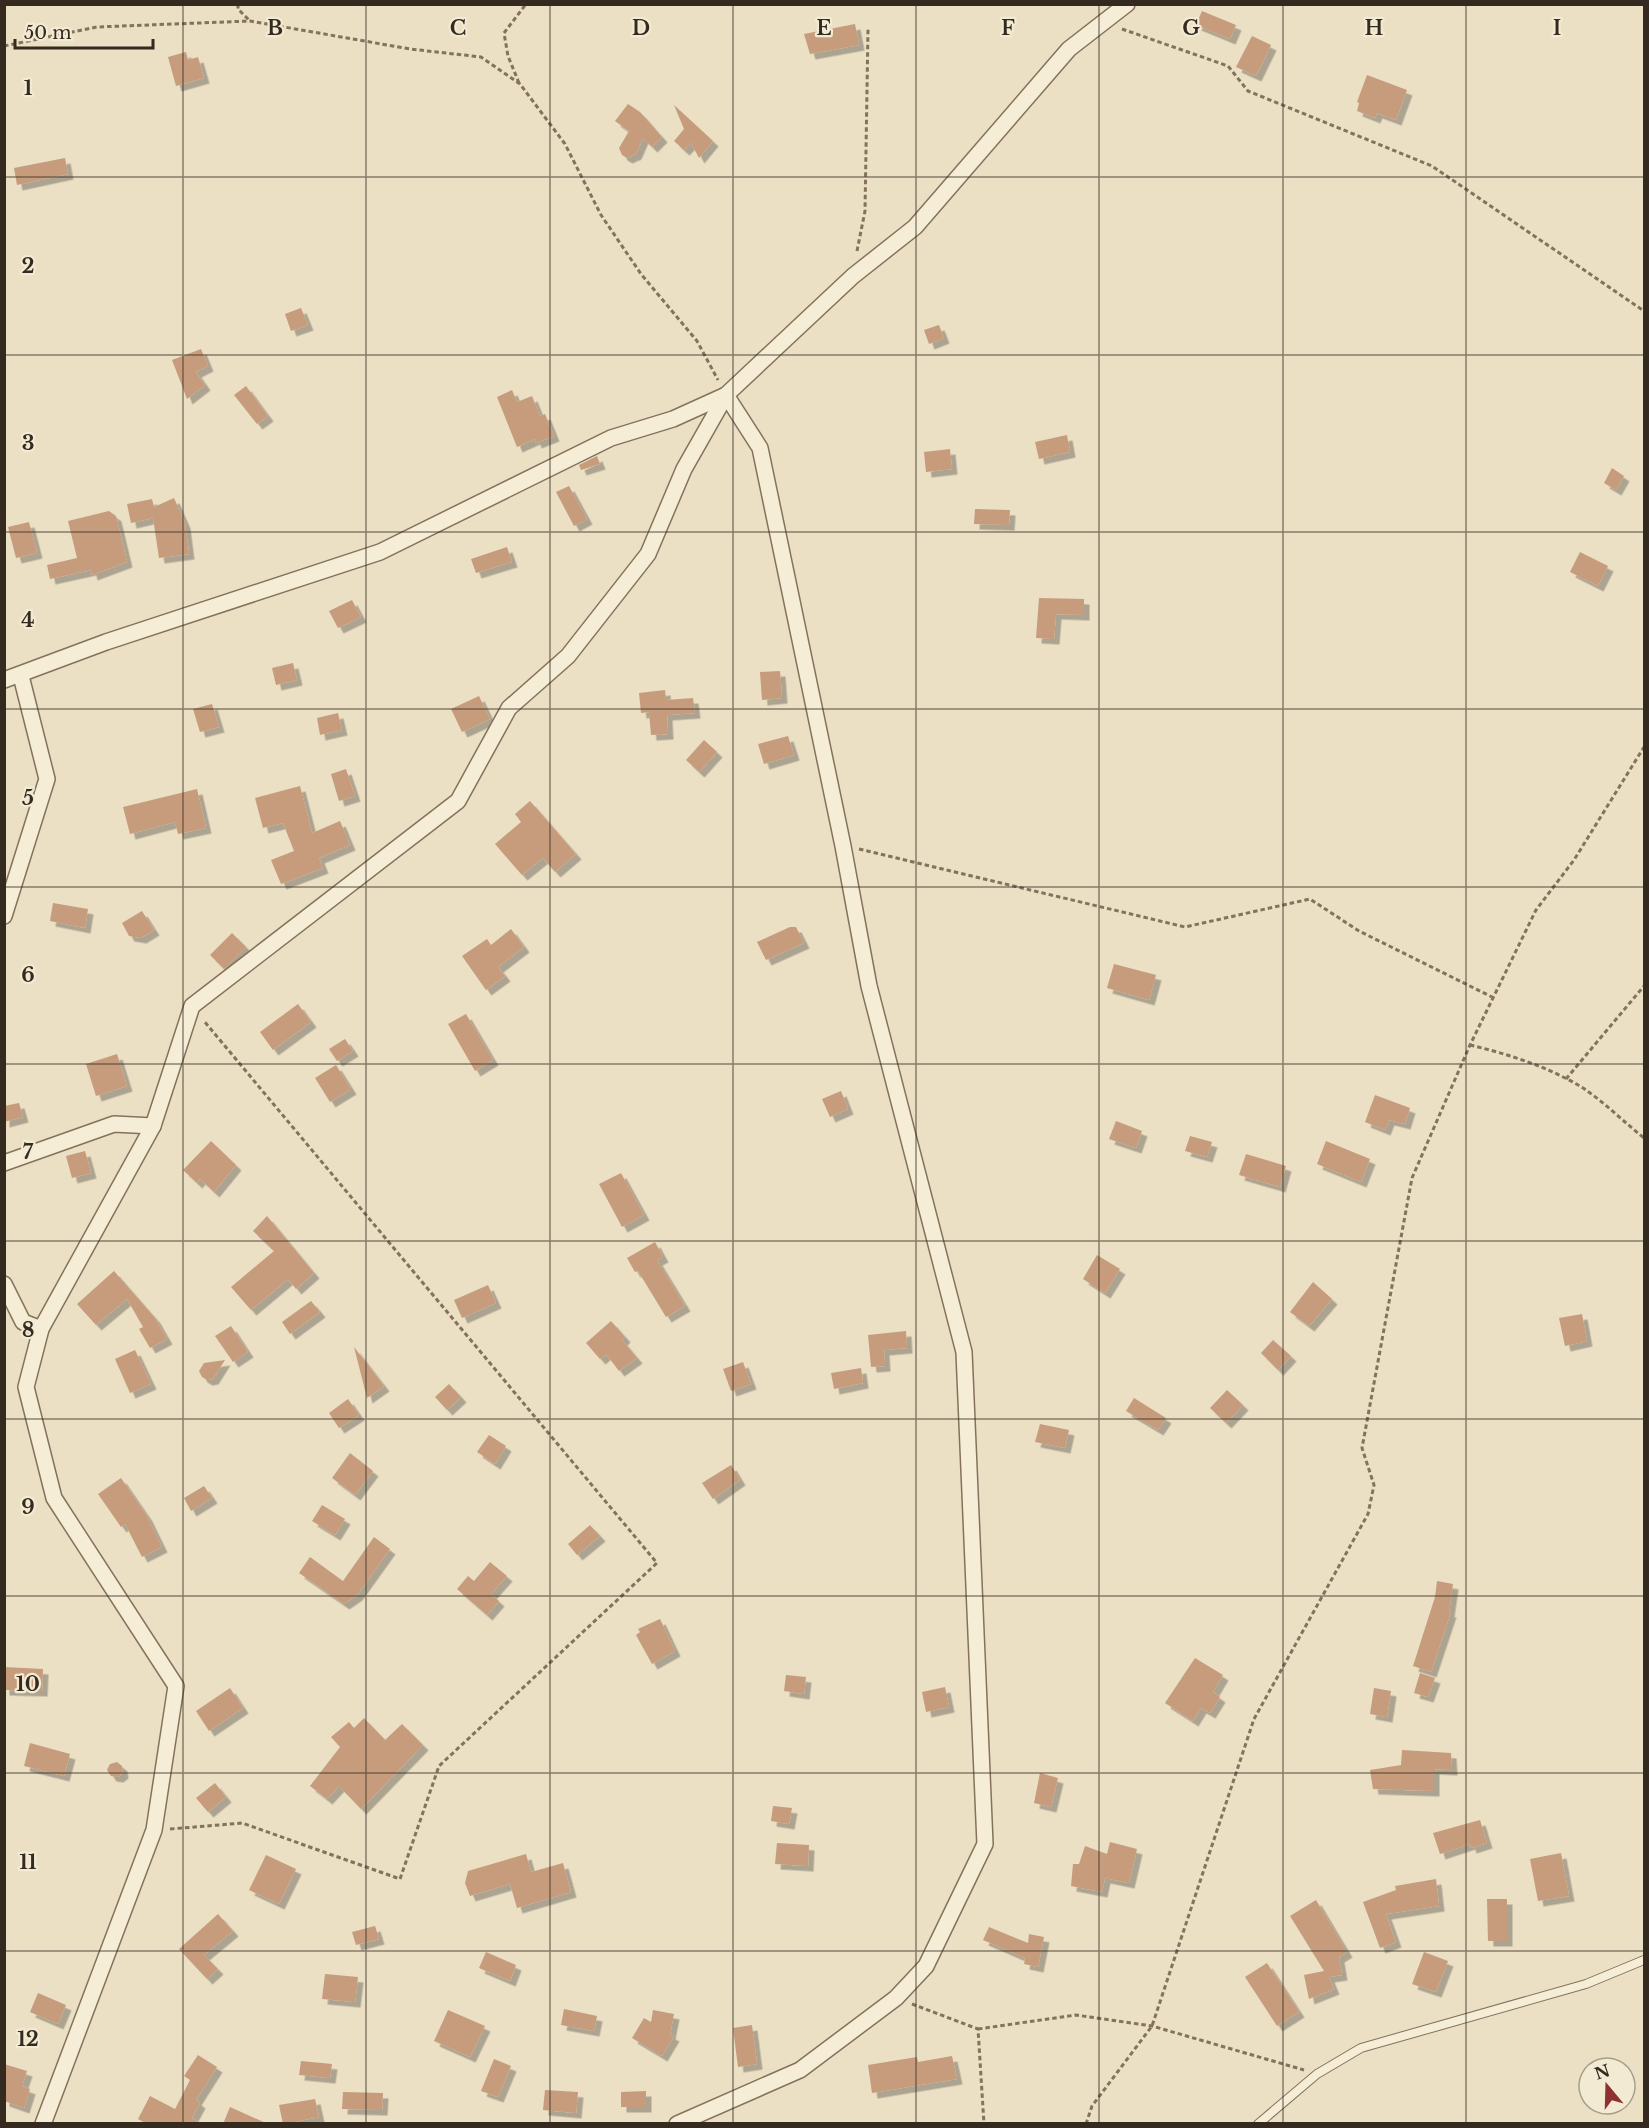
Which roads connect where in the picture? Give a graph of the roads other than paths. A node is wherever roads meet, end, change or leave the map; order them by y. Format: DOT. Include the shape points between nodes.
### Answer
graph roads {
  1 [pos="1127,4"];
  2 [pos="726,395"];
  3 [pos="21,676"];
  4 [pos="4,680"];
  5 [pos="4,916"];
  6 [pos="153,1126"];
  7 [pos="4,1163"];
  8 [pos="4,1284"];
  9 [pos="41,1329"];
  10 [pos="1644,1960"];
  11 [pos="43,2124"];
  12 [pos="678,2124"];
  13 [pos="1258,2124"];
  1 -- 2 [label="street" via="1069,49 915,227 853,276"];
  2 -- 3 [label="street" via="674,419 611,438 380,552 106,642"];
  2 -- 6 [label="street" via="684,468 648,554 568,656 508,708 458,801 192,1006"];
  2 -- 12 [label="street" via="760,448 869,986 961,1341 986,1844 926,1966 896,1998 800,2070"];
  3 -- 4 [label="street"];
  3 -- 5 [label="street" via="47,779"];
  6 -- 7 [label="street" via="114,1124"];
  6 -- 9 [label="street"];
  8 -- 9 [label="street" via="23,1322"];
  9 -- 11 [label="street" via="26,1387 54,1498 176,1686 154,1830"];
  10 -- 13 [label="lane" via="1586,1984 1361,2048 1317,2074"];
}
